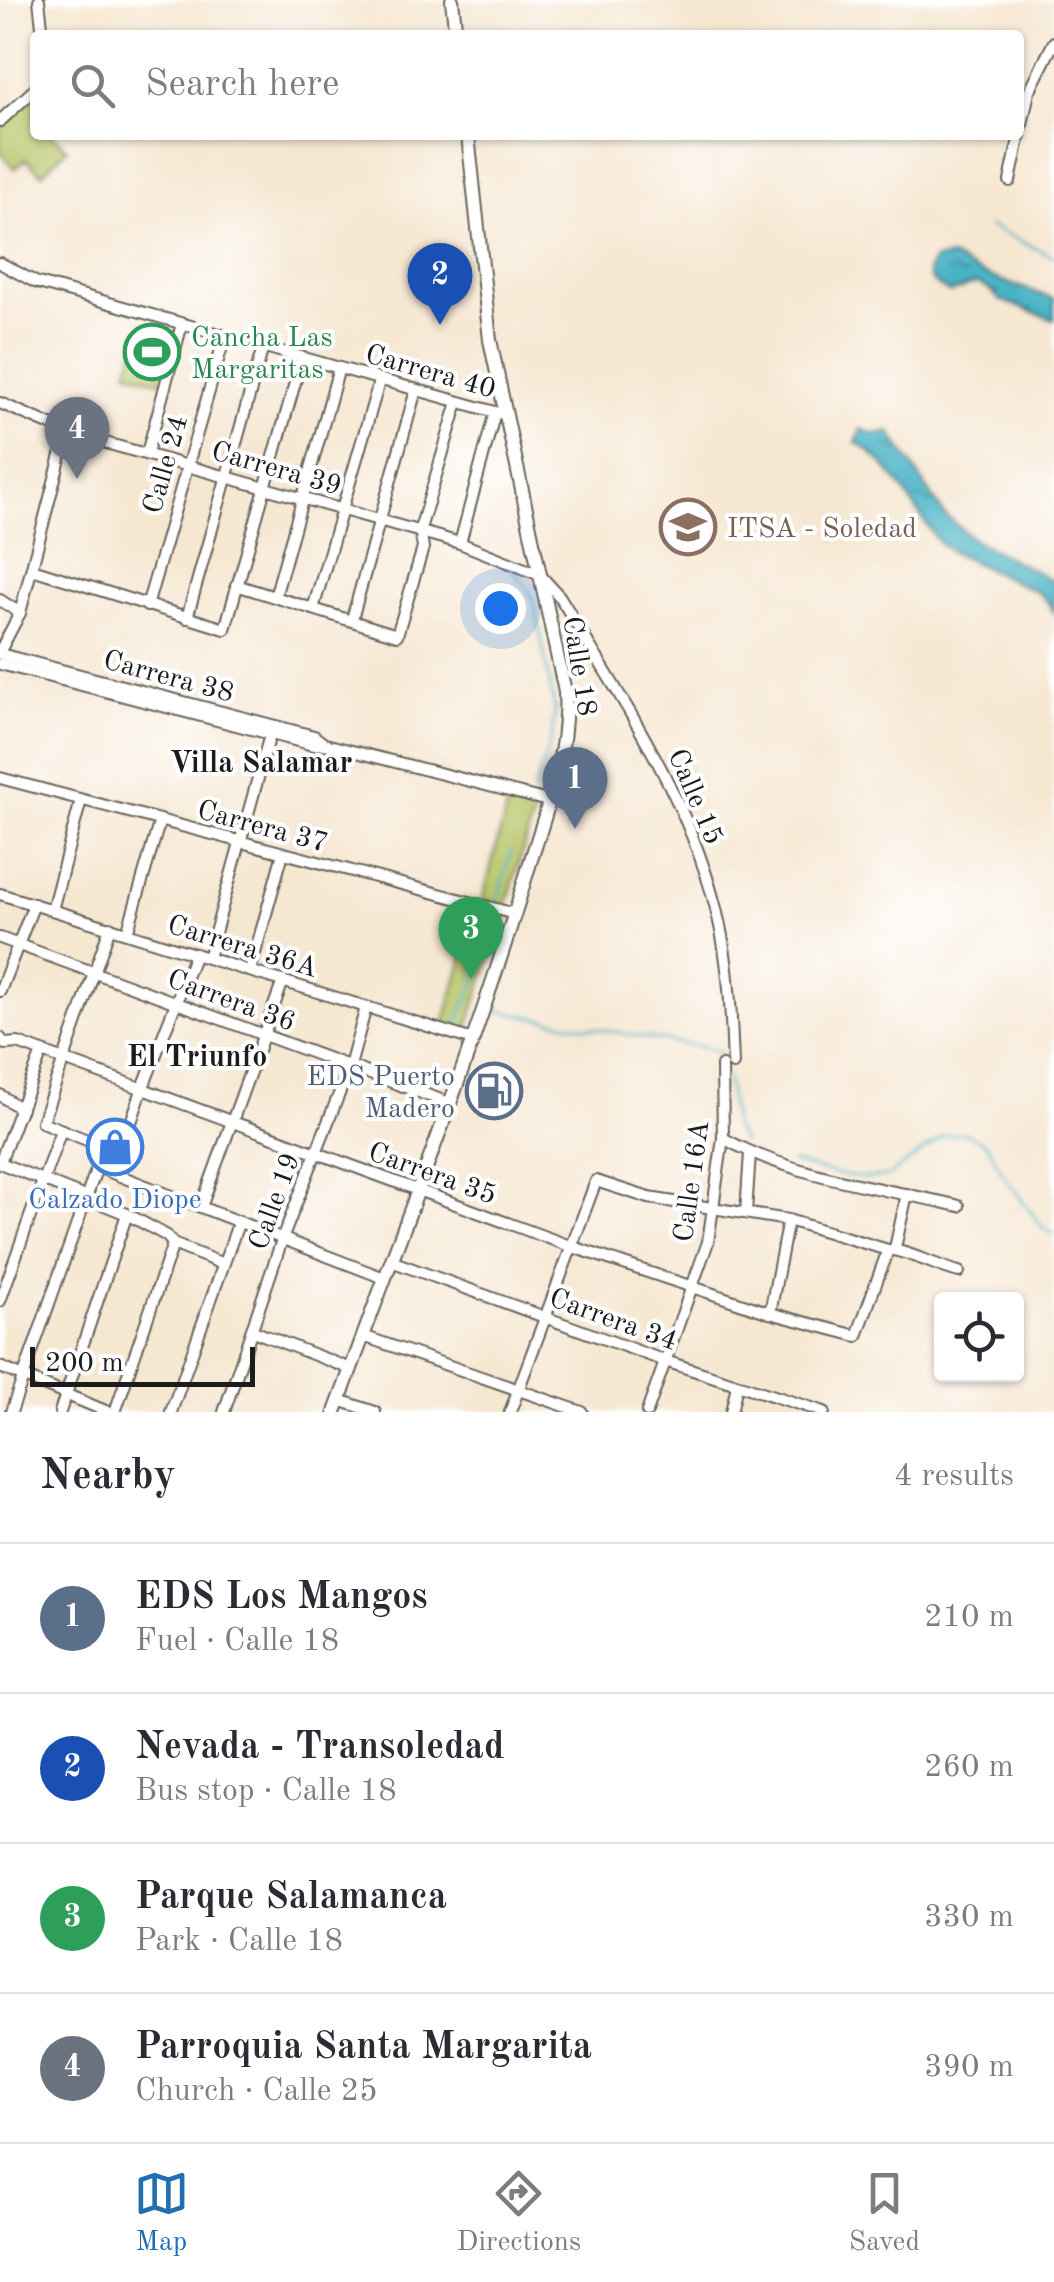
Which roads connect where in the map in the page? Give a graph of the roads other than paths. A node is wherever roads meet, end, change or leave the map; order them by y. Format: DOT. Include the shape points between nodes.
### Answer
graph roads {
  1 [pos="40,0"];
  2 [pos="452,0"];
  3 [pos="43,30"];
  4 [pos="455,30"];
  5 [pos="1054,42"];
  6 [pos="30,94"];
  7 [pos="1024,112"];
  8 [pos="0,122"];
  9 [pos="469,140"];
  10 [pos="1018,140"];
  11 [pos="1010,181"];
  12 [pos="0,263"];
  13 [pos="182,324"];
  14 [pos="225,336"];
  15 [pos="264,347"];
  16 [pos="302,358"];
  17 [pos="340,368"];
  18 [pos="380,380"];
  19 [pos="416,390"];
  20 [pos="458,402"];
  21 [pos="0,403"];
  22 [pos="500,413"];
  23 [pos="67,432"];
  24 [pos="147,453"];
  25 [pos="186,464"];
  26 [pos="227,475"];
  27 [pos="265,486"];
  28 [pos="304,498"];
  29 [pos="342,510"];
  30 [pos="380,520"];
  31 [pos="420,529"];
  32 [pos="460,542"];
  33 [pos="32,568"];
  34 [pos="540,575"];
  35 [pos="236,584"];
  36 [pos="275,597"];
  37 [pos="0,600"];
  38 [pos="148,606"];
  39 [pos="313,609"];
  40 [pos="20,613"];
  41 [pos="187,618"];
  42 [pos="352,620"];
  43 [pos="0,652"];
  44 [pos="0,664"];
  45 [pos="110,688"];
  46 [pos="272,730"];
  47 [pos="0,778"];
  48 [pos="537,799"];
  49 [pos="82,800"];
  50 [pos="160,820"];
  51 [pos="241,842"];
  52 [pos="283,853"];
  53 [pos="0,894"];
  54 [pos="34,904"];
  55 [pos="52,910"];
  56 [pos="515,914"];
  57 [pos="110,928"];
  58 [pos="127,933"];
  59 [pos="0,938"];
  60 [pos="19,944"];
  61 [pos="195,954"];
  62 [pos="208,958"];
  63 [pos="250,971"];
  64 [pos="93,972"];
  65 [pos="282,981"];
  66 [pos="0,991"];
  67 [pos="176,1002"];
  68 [pos="366,1006"];
  69 [pos="264,1035"];
  70 [pos="473,1040"];
  71 [pos="2,1045"];
  72 [pos="42,1052"];
  73 [pos="64,1060"];
  74 [pos="728,1065"];
  75 [pos="350,1066"];
  76 [pos="142,1090"];
  77 [pos="0,1095"];
  78 [pos="450,1103"];
  79 [pos="21,1109"];
  80 [pos="232,1122"];
  81 [pos="60,1130"];
  82 [pos="723,1138"];
  83 [pos="102,1146"];
  84 [pos="314,1152"];
  85 [pos="750,1153"];
  86 [pos="0,1162"];
  87 [pos="114,1172"];
  88 [pos="43,1181"];
  89 [pos="417,1190"];
  90 [pos="907,1194"];
  91 [pos="86,1197"];
  92 [pos="959,1206"];
  93 [pos="202,1207"];
  94 [pos="714,1211"];
  95 [pos="746,1213"];
  96 [pos="127,1214"];
  97 [pos="788,1220"];
  98 [pos="239,1222"];
  99 [pos="283,1237"];
  100 [pos="173,1244"];
  101 [pos="570,1246"];
  102 [pos="891,1249"];
  103 [pos="390,1261"];
  104 [pos="224,1264"];
  105 [pos="959,1272"];
  106 [pos="384,1278"];
  107 [pos="690,1287"];
  108 [pos="0,1301"];
  109 [pos="770,1314"];
  110 [pos="544,1318"];
  111 [pos="253,1332"];
  112 [pos="363,1336"];
  113 [pos="665,1361"];
  114 [pos="0,1368"];
  115 [pos="351,1369"];
  116 [pos="24,1377"];
  117 [pos="738,1385"];
  118 [pos="518,1390"];
  119 [pos="67,1395"];
  120 [pos="337,1406"];
  121 [pos="11,1412"];
  122 [pos="60,1412"];
  123 [pos="111,1412"];
  124 [pos="171,1412"];
  125 [pos="224,1412"];
  126 [pos="375,1412"];
  127 [pos="510,1412"];
  128 [pos="582,1412"];
  129 [pos="646,1412"];
  130 [pos="730,1412"];
  131 [pos="824,1412"];
  1 -- 3 [label="street"];
  2 -- 4 [label="main road"];
  5 -- 7 [label="street"];
  6 -- 8 [label="street"];
  9 -- 22 [label="main road, Calle 18"];
  10 -- 11 [label="street"];
  12 -- 13 [label="street, Carrera 40" via="35,282"];
  13 -- 14 [label="street, Carrera 40"];
  13 -- 24 [label="street"];
  14 -- 15 [label="street, Carrera 40"];
  14 -- 25 [label="street, Calle 24"];
  15 -- 16 [label="street, Carrera 40"];
  15 -- 26 [label="street"];
  16 -- 17 [label="street, Carrera 40"];
  16 -- 27 [label="street"];
  17 -- 18 [label="street, Carrera 40"];
  17 -- 28 [label="street"];
  18 -- 19 [label="street, Carrera 40"];
  18 -- 29 [label="street"];
  19 -- 20 [label="street, Carrera 40"];
  19 -- 30 [label="street"];
  20 -- 22 [label="street, Carrera 40"];
  20 -- 31 [label="street"];
  21 -- 23 [label="street, Carrera 39"];
  22 -- 32 [label="street"];
  22 -- 34 [label="main road, Calle 18"];
  23 -- 24 [label="street, Carrera 39"];
  23 -- 33 [label="street"];
  24 -- 25 [label="street, Carrera 39"];
  25 -- 26 [label="street, Carrera 39"];
  25 -- 38 [label="street, Calle 24"];
  26 -- 27 [label="street, Carrera 39"];
  26 -- 41 [label="street"];
  27 -- 28 [label="street, Carrera 39"];
  27 -- 35 [label="street"];
  28 -- 29 [label="street, Carrera 39"];
  28 -- 36 [label="street"];
  29 -- 30 [label="street, Carrera 39"];
  29 -- 39 [label="street"];
  30 -- 31 [label="street, Carrera 39"];
  30 -- 42 [label="street"];
  31 -- 32 [label="street, Carrera 39"];
  31 -- 42 [label="street" via="423,548 397,635"];
  32 -- 34 [label="street, Carrera 39"];
  33 -- 38 [label="street"];
  33 -- 40 [label="street"];
  34 -- 48 [label="main road, Calle 18" via="565,692 566,735"];
  34 -- 74 [label="street, Calle 15" via="560,596 659,760 696,846 729,976"];
  35 -- 36 [label="street"];
  35 -- 41 [label="street" via="225,629"];
  36 -- 39 [label="street"];
  37 -- 40 [label="street"];
  38 -- 41 [label="street"];
  39 -- 42 [label="street"];
  40 -- 43 [label="street"];
  43 -- 45 [label="street, Carrera 38"];
  44 -- 45 [label="street, Carrera 38"];
  45 -- 46 [label="street, Carrera 38"];
  46 -- 48 [label="street, Carrera 38"];
  46 -- 51 [label="street"];
  47 -- 49 [label="street, Carrera 37"];
  48 -- 56 [label="main road, Calle 18"];
  49 -- 50 [label="street, Carrera 37"];
  49 -- 55 [label="street"];
  50 -- 51 [label="street, Carrera 37"];
  50 -- 58 [label="street"];
  51 -- 52 [label="street, Carrera 37"];
  51 -- 62 [label="street"];
  52 -- 56 [label="street, Carrera 37"];
  52 -- 63 [label="street"];
  53 -- 54 [label="street, Carrera 36A"];
  54 -- 55 [label="street, Carrera 36A"];
  54 -- 60 [label="street"];
  55 -- 57 [label="street, Carrera 36A"];
  56 -- 70 [label="main road, Calle 18"];
  57 -- 58 [label="street, Carrera 36A"];
  57 -- 64 [label="street"];
  58 -- 61 [label="street, Carrera 36A"];
  59 -- 60 [label="street, Carrera 36"];
  60 -- 64 [label="street, Carrera 36"];
  60 -- 66 [label="street"];
  61 -- 62 [label="street, Carrera 36A"];
  61 -- 67 [label="street"];
  62 -- 63 [label="street, Carrera 36A"];
  63 -- 65 [label="street, Carrera 36A"];
  64 -- 67 [label="street, Carrera 36"];
  64 -- 73 [label="street"];
  65 -- 68 [label="street, Carrera 36A"];
  65 -- 69 [label="street"];
  67 -- 69 [label="street, Carrera 36"];
  67 -- 76 [label="street"];
  68 -- 70 [label="street, Carrera 36A"];
  68 -- 75 [label="street, Calle 19"];
  69 -- 75 [label="street, Carrera 36"];
  69 -- 80 [label="street"];
  70 -- 78 [label="main road, Calle 18"];
  71 -- 72 [label="street, Carrera 35"];
  72 -- 73 [label="street, Carrera 35"];
  72 -- 79 [label="street"];
  73 -- 76 [label="street, Carrera 35"];
  73 -- 81 [label="street" via="42,1122"];
  74 -- 82 [label="street, Calle 16A"];
  75 -- 78 [label="street, Carrera 36"];
  75 -- 84 [label="street, Calle 19"];
  76 -- 80 [label="street, Carrera 35"];
  76 -- 87 [label="street"];
  77 -- 79 [label="street"];
  78 -- 89 [label="main road, Calle 18"];
  79 -- 86 [label="street"];
  80 -- 84 [label="street, Carrera 35"];
  80 -- 93 [label="street"];
  81 -- 83 [label="street"];
  81 -- 88 [label="street"];
  82 -- 85 [label="street"];
  82 -- 94 [label="street, Calle 16A"];
  84 -- 89 [label="street, Carrera 35"];
  84 -- 99 [label="street, Calle 19"];
  85 -- 90 [label="street"];
  85 -- 95 [label="street, Calle 16A"];
  86 -- 88 [label="street"];
  87 -- 91 [label="street" via="97,1167"];
  87 -- 93 [label="street"];
  88 -- 91 [label="street"];
  88 -- 108 [label="street"];
  89 -- 101 [label="street, Carrera 35"];
  89 -- 103 [label="main road, Calle 18"];
  90 -- 92 [label="street"];
  90 -- 102 [label="street"];
  91 -- 96 [label="street"];
  91 -- 116 [label="street"];
  93 -- 98 [label="street"];
  94 -- 95 [label="street"];
  94 -- 101 [label="street" via="596,1180"];
  94 -- 107 [label="street, Calle 16A"];
  95 -- 97 [label="street"];
  96 -- 100 [label="street"];
  96 -- 119 [label="street"];
  97 -- 102 [label="street"];
  97 -- 109 [label="street"];
  98 -- 99 [label="street"];
  98 -- 104 [label="street"];
  99 -- 106 [label="street"];
  99 -- 111 [label="street, Calle 19"];
  100 -- 104 [label="street"];
  100 -- 123 [label="street"];
  101 -- 107 [label="street, Carrera 35"];
  101 -- 110 [label="street"];
  102 -- 105 [label="street"];
  102 -- 109 [label="street, Carrera 35" via="857,1336"];
  103 -- 106 [label="main road, Calle 18"];
  103 -- 110 [label="street, Carrera 34"];
  104 -- 124 [label="street"];
  106 -- 112 [label="main road, Calle 18"];
  107 -- 109 [label="street, Carrera 35"];
  107 -- 113 [label="street, Calle 16A"];
  110 -- 113 [label="street, Carrera 34"];
  110 -- 118 [label="street"];
  111 -- 115 [label="street"];
  111 -- 125 [label="street, Calle 19"];
  112 -- 115 [label="main road, Calle 18"];
  112 -- 118 [label="street"];
  113 -- 117 [label="street, Carrera 34"];
  113 -- 129 [label="street, Calle 16A"];
  114 -- 116 [label="street"];
  115 -- 120 [label="main road, Calle 18"];
  116 -- 119 [label="street"];
  116 -- 121 [label="street"];
  117 -- 130 [label="street"];
  117 -- 131 [label="street, Carrera 34"];
  118 -- 127 [label="street"];
  118 -- 128 [label="street"];
  119 -- 122 [label="street"];
  119 -- 123 [label="street"];
  120 -- 126 [label="street"];
}
